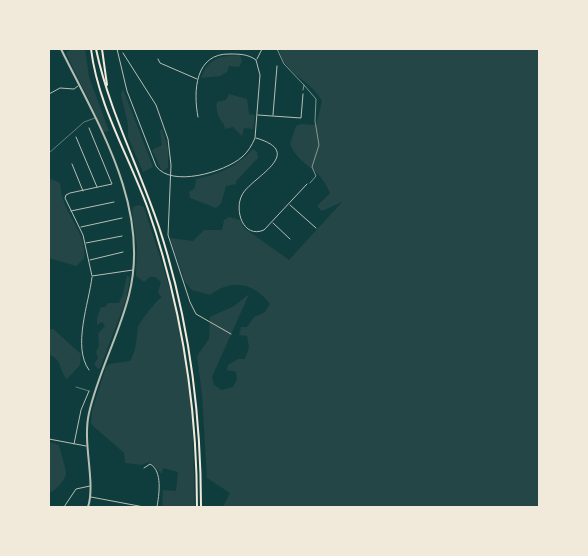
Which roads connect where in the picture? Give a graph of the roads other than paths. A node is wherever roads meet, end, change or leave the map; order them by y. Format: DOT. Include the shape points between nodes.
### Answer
graph roads {
  1 [pos="61,49"];
  2 [pos="90,49"];
  3 [pos="96,49"];
  4 [pos="102,49"];
  5 [pos="117,49"];
  6 [pos="219,49"];
  7 [pos="241,49"];
  8 [pos="262,49"];
  9 [pos="124,53"];
  10 [pos="219,54"];
  11 [pos="240,54"];
  12 [pos="126,59"];
  13 [pos="158,59"];
  14 [pos="119,60"];
  15 [pos="256,60"];
  16 [pos="277,66"];
  17 [pos="198,79"];
  18 [pos="80,86"];
  19 [pos="106,87"];
  20 [pos="49,94"];
  21 [pos="302,94"];
  22 [pos="258,115"];
  23 [pos="273,116"];
  24 [pos="198,117"];
  25 [pos="95,118"];
  26 [pos="89,128"];
  27 [pos="76,137"];
  28 [pos="256,138"];
  29 [pos="49,153"];
  30 [pos="72,164"];
  31 [pos="170,176"];
  32 [pos="307,184"];
  33 [pos="97,188"];
  34 [pos="83,191"];
  35 [pos="114,202"];
  36 [pos="290,204"];
  37 [pos="71,211"];
  38 [pos="122,218"];
  39 [pos="273,223"];
  40 [pos="80,227"];
  41 [pos="316,228"];
  42 [pos="122,236"];
  43 [pos="290,240"];
  44 [pos="86,244"];
  45 [pos="123,252"];
  46 [pos="90,260"];
  47 [pos="133,270"];
  48 [pos="92,276"];
  49 [pos="49,300"];
  50 [pos="49,315"];
  51 [pos="231,334"];
  52 [pos="89,370"];
  53 [pos="76,387"];
  54 [pos="89,391"];
  55 [pos="49,439"];
  56 [pos="74,444"];
  57 [pos="86,446"];
  58 [pos="144,468"];
  59 [pos="90,486"];
  60 [pos="91,497"];
  61 [pos="64,507"];
  62 [pos="88,507"];
  63 [pos="144,507"];
  64 [pos="157,507"];
  65 [pos="197,507"];
  66 [pos="201,507"];
  1 -- 18 [label="street"];
  2 -- 65 [label="main road" via="103,98 160,245 176,304 186,348 194,416"];
  3 -- 19 [label="main road"];
  4 -- 19 [label="main road"];
  5 -- 14 [label="street"];
  6 -- 10 [label="street"];
  7 -- 11 [label="street"];
  8 -- 15 [label="street"];
  9 -- 12 [label="street"];
  10 -- 11 [label="street"];
  10 -- 17 [label="street" via="210,59"];
  11 -- 15 [label="street"];
  12 -- 14 [label="street"];
  12 -- 31 [label="street" via="158,111 168,139"];
  13 -- 17 [label="street" via="160,63"];
  14 -- 31 [label="street" via="127,91 156,166 160,172"];
  15 -- 22 [label="street" via="260,75"];
  16 -- 23 [label="street"];
  17 -- 24 [label="street" via="194,98"];
  18 -- 20 [label="street" via="60,88"];
  18 -- 25 [label="street"];
  19 -- 66 [label="main road" via="158,226 179,297 197,401"];
  21 -- 23 [label="street" via="301,118"];
  22 -- 23 [label="street"];
  22 -- 28 [label="street"];
  25 -- 29 [label="lane" via="84,122"];
  25 -- 47 [label="street" via="128,203 134,244"];
  26 -- 33 [label="street" via="112,184"];
  27 -- 33 [label="street"];
  28 -- 31 [label="street" via="248,151 232,164 202,174"];
  28 -- 39 [label="street" via="271,145 276,159 270,170 244,192 239,215 244,227 255,232"];
  30 -- 34 [label="street"];
  31 -- 51 [label="street" via="168,235 188,297 196,314"];
  32 -- 36 [label="street"];
  33 -- 34 [label="street"];
  34 -- 37 [label="street" via="65,197"];
  35 -- 37 [label="street"];
  36 -- 39 [label="street"];
  36 -- 41 [label="street"];
  37 -- 40 [label="street"];
  38 -- 40 [label="street"];
  39 -- 43 [label="street"];
  40 -- 44 [label="street"];
  42 -- 44 [label="street"];
  44 -- 46 [label="street"];
  45 -- 46 [label="street"];
  46 -- 48 [label="street"];
  47 -- 48 [label="street"];
  47 -- 57 [label="street" via="128,299 91,405"];
  48 -- 52 [label="street" via="83,324 84,358"];
  49 -- 50 [label="lane"];
  53 -- 54 [label="lane"];
  54 -- 56 [label="street" via="81,410"];
  55 -- 56 [label="street"];
  56 -- 57 [label="street"];
  57 -- 59 [label="street"];
  58 -- 64 [label="street" via="153,465 156,472 160,486"];
  59 -- 60 [label="street"];
  59 -- 61 [label="street" via="76,489"];
  60 -- 62 [label="street"];
  60 -- 63 [label="street"];
}
